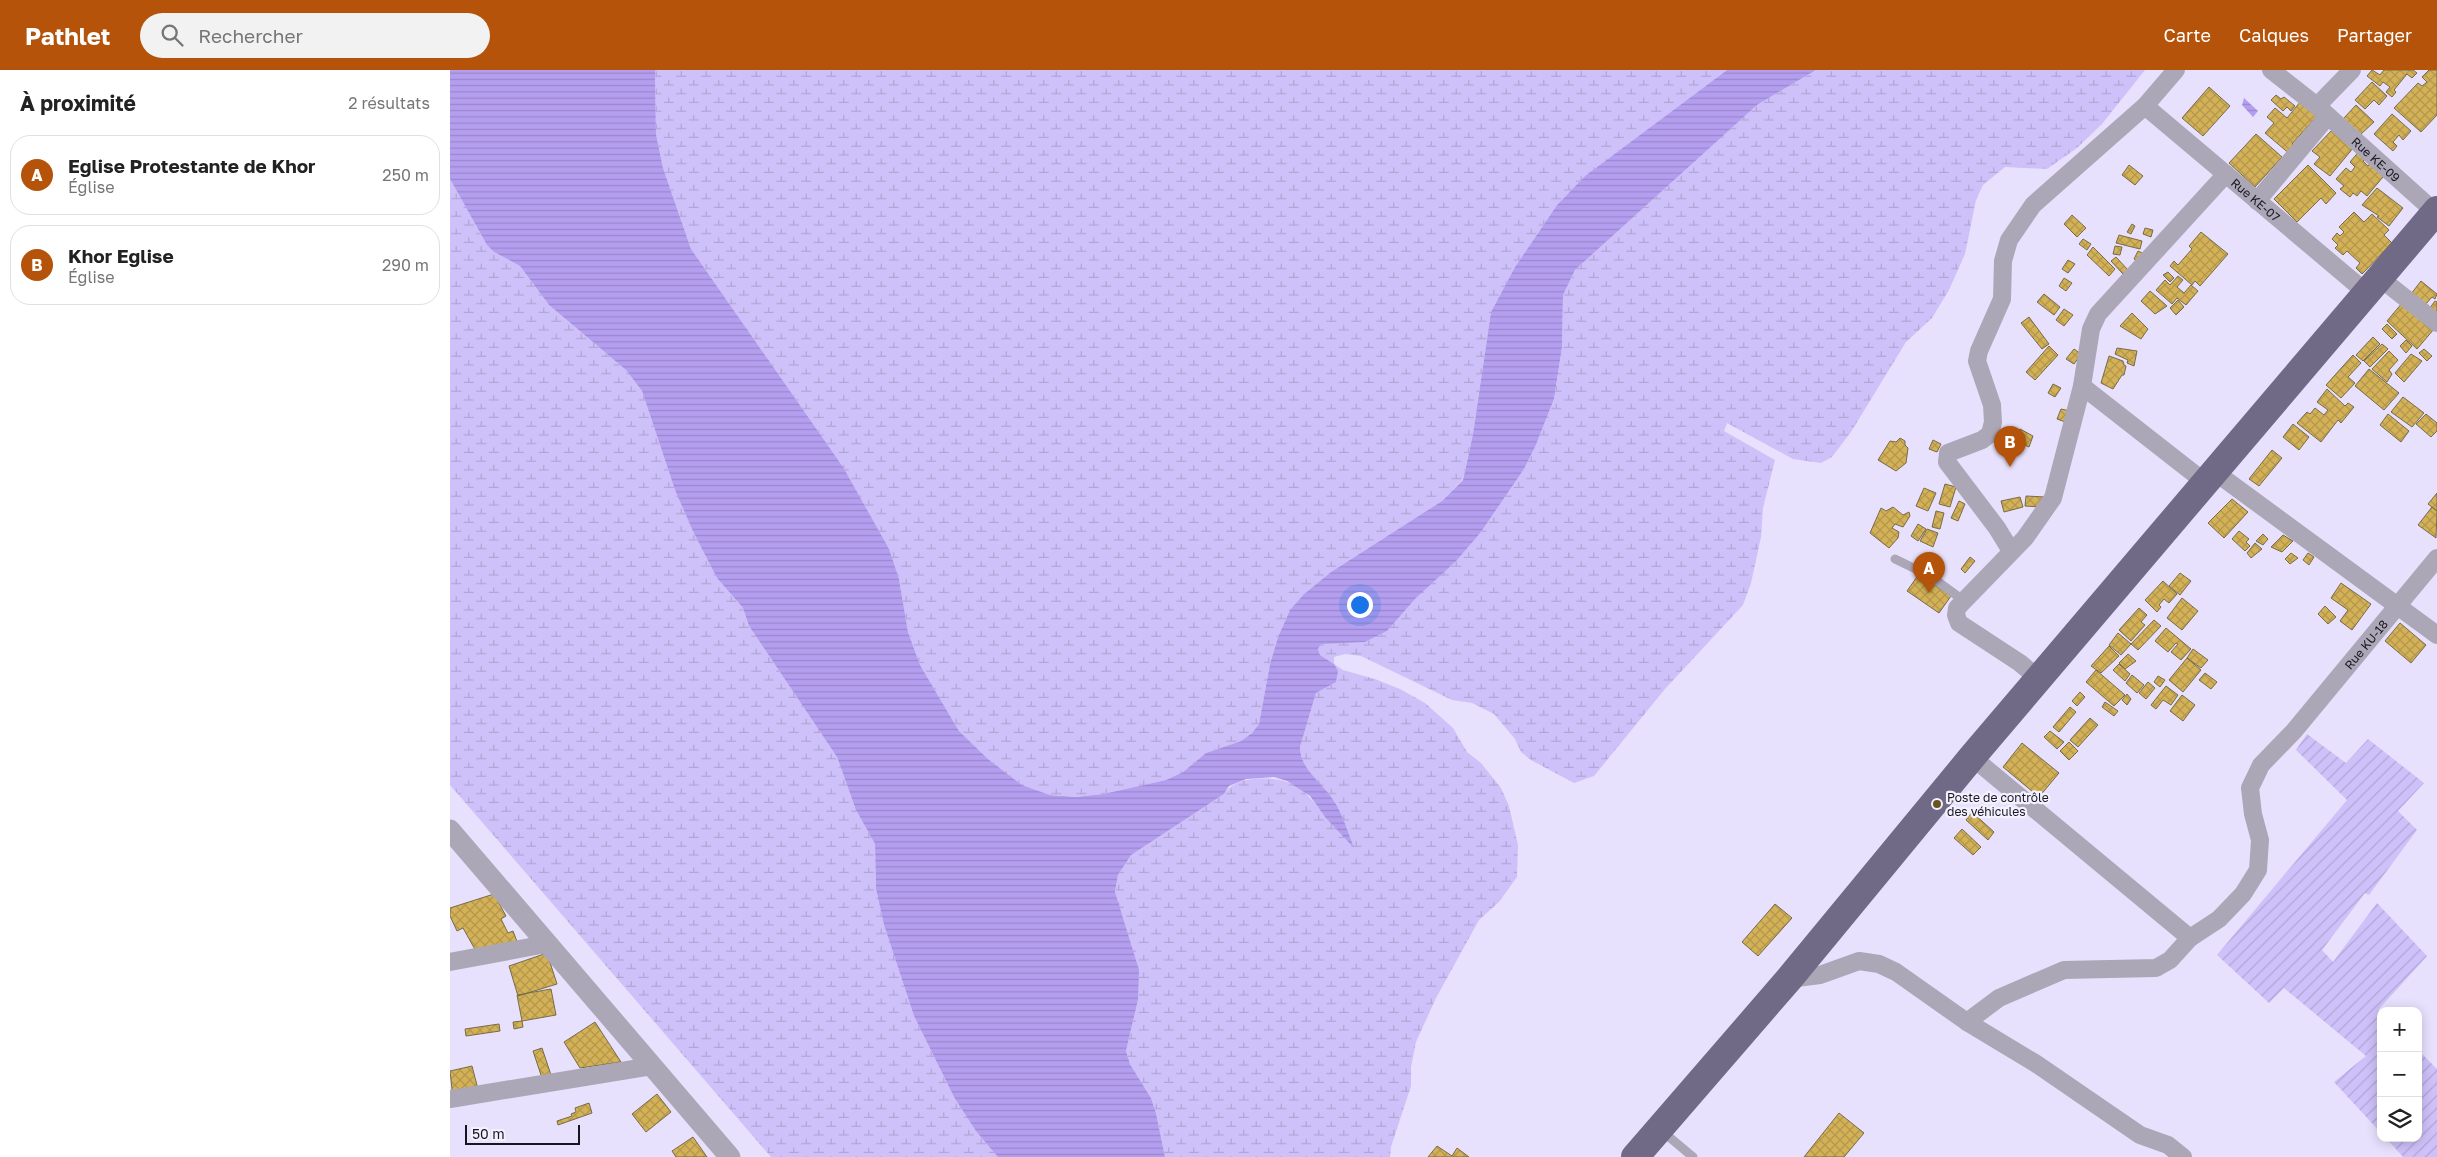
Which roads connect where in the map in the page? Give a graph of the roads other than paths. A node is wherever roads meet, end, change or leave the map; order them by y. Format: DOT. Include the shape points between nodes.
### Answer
graph roads {
  1 [pos="2176,70"];
  2 [pos="2271,70"];
  3 [pos="2352,70"];
  4 [pos="2145,106"];
  5 [pos="2323,111"];
  6 [pos="2226,174"];
  7 [pos="2257,201"];
  8 [pos="2436,211"];
  9 [pos="2374,286"];
  10 [pos="2437,323"];
  11 [pos="2082,386"];
  12 [pos="2210,477"];
  13 [pos="2011,551"];
  14 [pos="2437,558"];
  15 [pos="1895,559"];
  16 [pos="1963,600"];
  17 [pos="2399,605"];
  18 [pos="2437,635"];
  19 [pos="2039,679"];
  20 [pos="1972,758"];
  21 [pos="450,830"];
  22 [pos="2190,938"];
  23 [pos="546,944"];
  24 [pos="450,962"];
  25 [pos="1789,979"];
  26 [pos="1967,1022"];
  27 [pos="652,1066"];
  28 [pos="450,1099"];
  29 [pos="1660,1128"];
  30 [pos="730,1157"];
  31 [pos="1635,1157"];
  32 [pos="1693,1157"];
  33 [pos="2183,1157"];
  1 -- 4 [label="street"];
  2 -- 5 [label="street, Rue KE-09"];
  3 -- 5 [label="street"];
  4 -- 6 [label="street, Rue KE-07"];
  4 -- 13 [label="street" via="2033,205 2009,240 2003,261 2002,299 1977,361 1992,405 1990,434 1948,453 1947,462"];
  5 -- 7 [label="street"];
  5 -- 8 [label="street, Rue KE-09"];
  6 -- 7 [label="street, Rue KE-07"];
  6 -- 11 [label="street" via="2098,314 2091,329"];
  7 -- 9 [label="street, Rue KE-07"];
  8 -- 9 [label="highway"];
  9 -- 10 [label="street, Rue KE-07"];
  9 -- 12 [label="highway"];
  11 -- 12 [label="street"];
  11 -- 13 [label="street" via="2053,498 2025,538"];
  12 -- 17 [label="street"];
  12 -- 19 [label="highway"];
  13 -- 16 [label="street"];
  14 -- 17 [label="street, Rue KU-18"];
  15 -- 16 [label="lane" via="1930,576"];
  16 -- 19 [label="street" via="1957,608 1959,623"];
  17 -- 18 [label="street"];
  17 -- 22 [label="street, Rue KU-18" via="2294,731 2260,765 2250,788 2260,840 2258,870 2243,894 2219,919"];
  19 -- 20 [label="highway"];
  20 -- 22 [label="street"];
  20 -- 25 [label="highway"];
  21 -- 23 [label="street"];
  22 -- 26 [label="street, Rue KU-18" via="2170,960 2156,968 2064,970 1999,998"];
  23 -- 24 [label="street"];
  23 -- 27 [label="street"];
  25 -- 26 [label="street" via="1820,975 1859,961 1879,964 1896,972"];
  25 -- 29 [label="highway"];
  26 -- 33 [label="street" via="2035,1063 2140,1135 2168,1145"];
  27 -- 28 [label="street"];
  27 -- 30 [label="street"];
  29 -- 31 [label="highway"];
  29 -- 32 [label="lane"];
}
